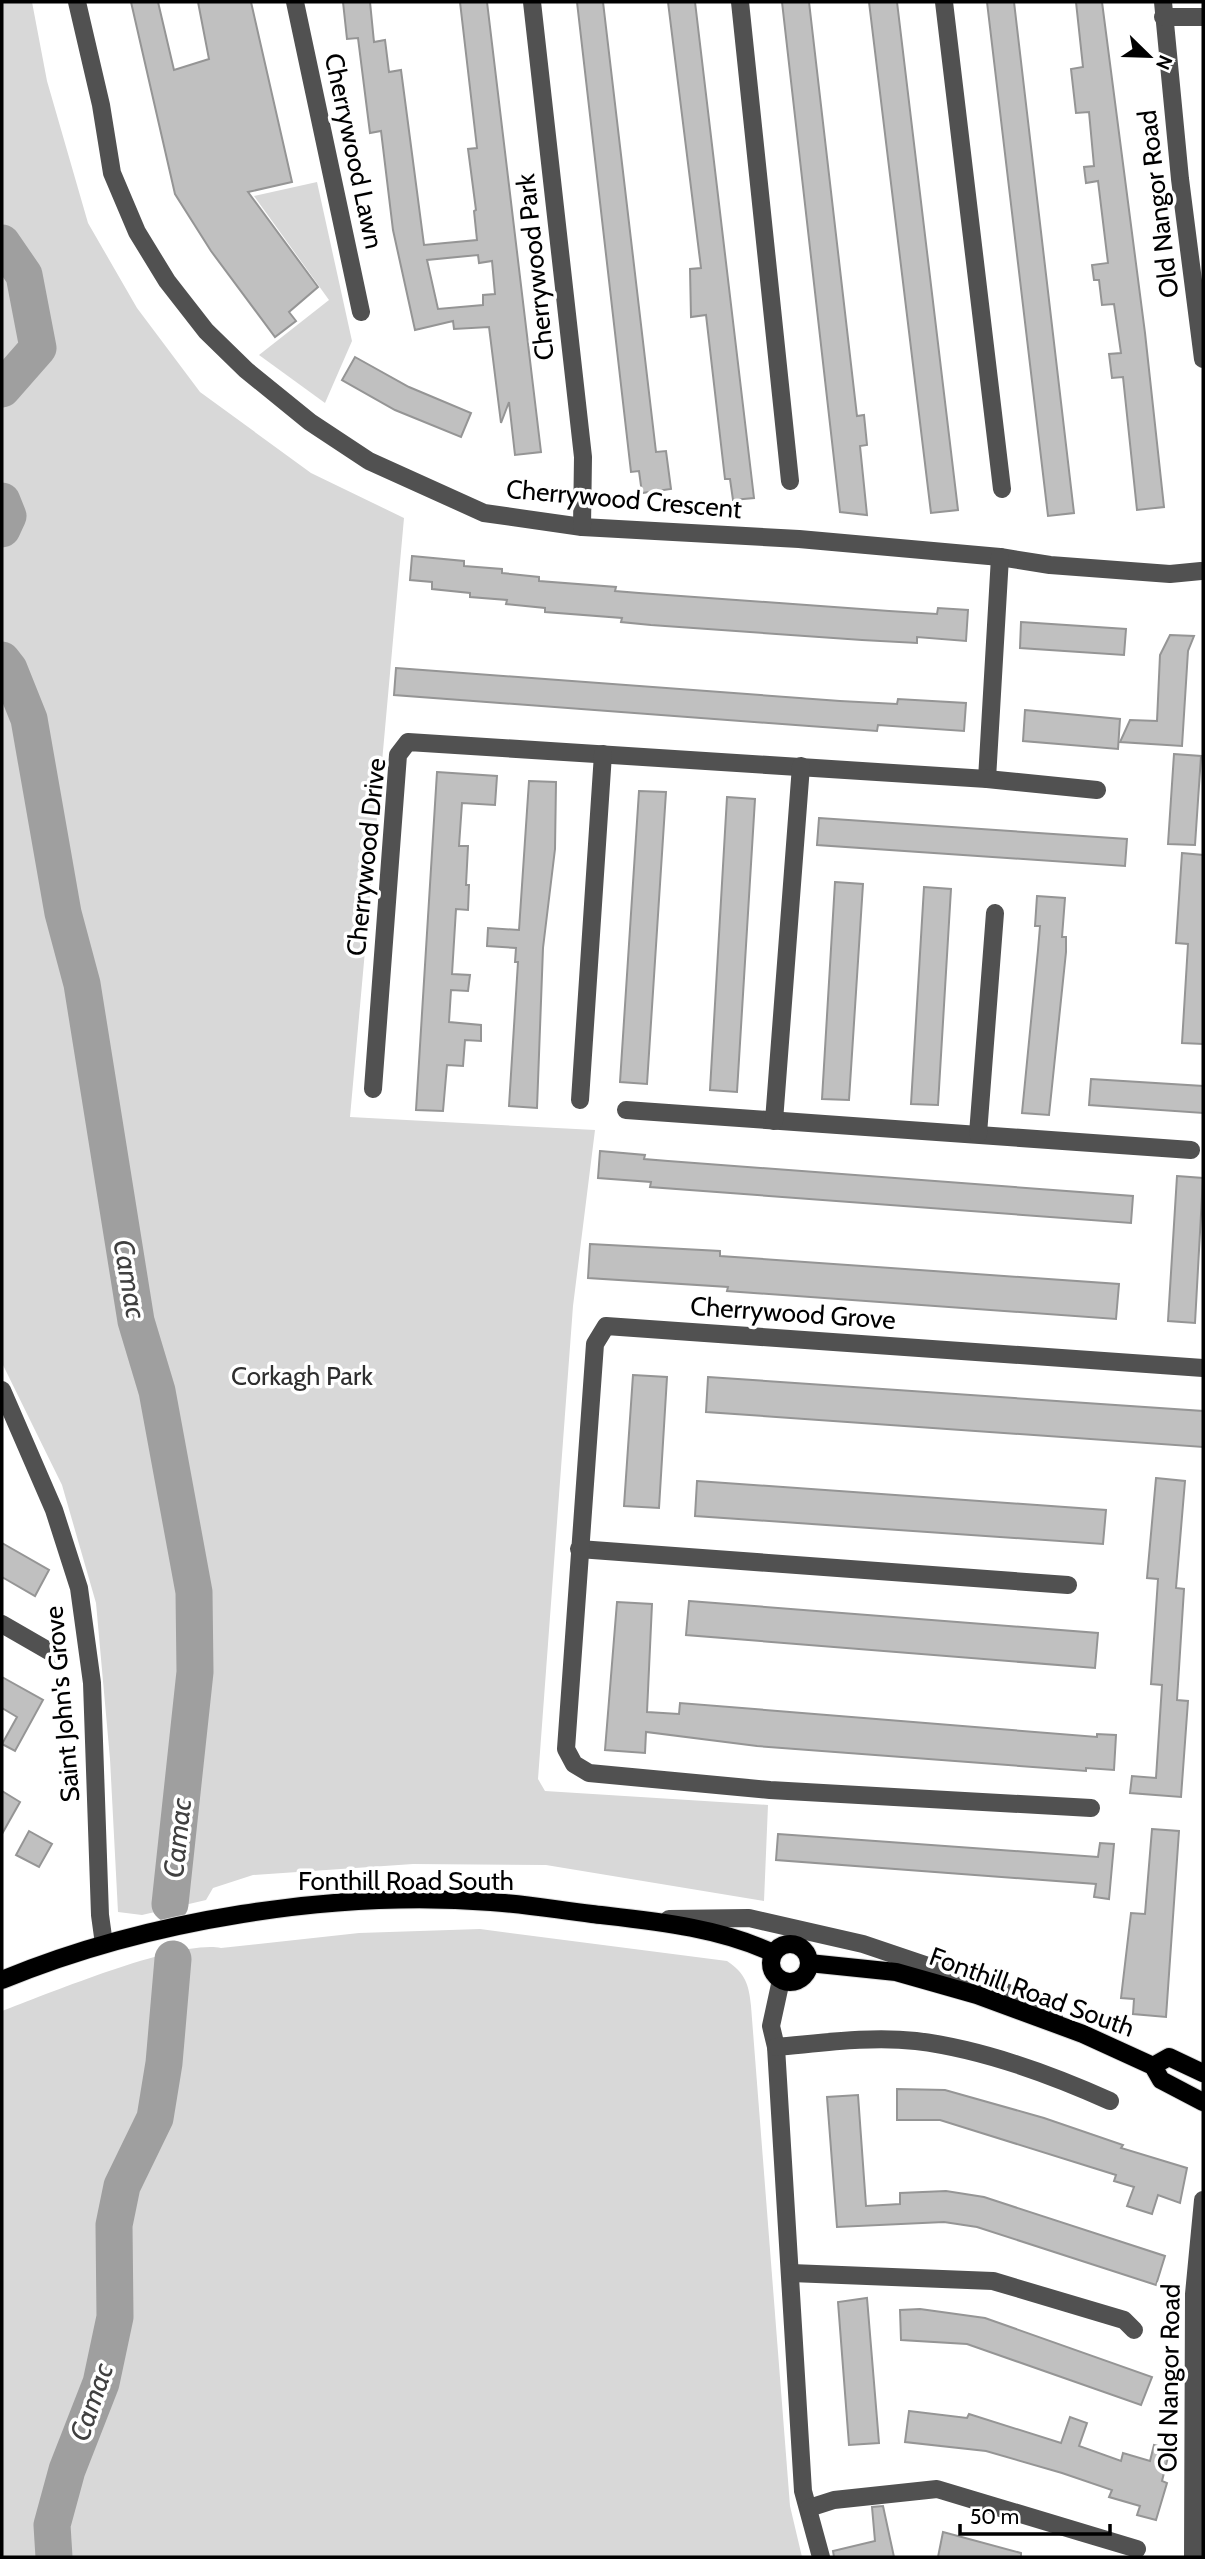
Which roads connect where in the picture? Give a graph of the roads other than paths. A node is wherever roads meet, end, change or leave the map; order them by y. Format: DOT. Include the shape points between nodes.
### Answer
graph roads {
  1 [pos="77,2"];
  2 [pos="295,2"];
  3 [pos="531,2"];
  4 [pos="740,2"];
  5 [pos="944,2"];
  6 [pos="1163,9"];
  7 [pos="1203,18"];
  8 [pos="361,312"];
  9 [pos="1203,359"];
  10 [pos="790,481"];
  11 [pos="1002,489"];
  12 [pos="582,527"];
  13 [pos="1000,557"];
  14 [pos="1203,571"];
  15 [pos="603,754"];
  16 [pos="801,766"];
  17 [pos="986,779"];
  18 [pos="1097,790"];
  19 [pos="995,914"];
  20 [pos="373,1089"];
  21 [pos="580,1100"];
  22 [pos="626,1110"];
  23 [pos="774,1121"];
  24 [pos="978,1134"];
  25 [pos="1191,1150"];
  26 [pos="1203,1368"];
  27 [pos="2,1390"];
  28 [pos="579,1549"];
  29 [pos="1068,1585"];
  30 [pos="2,1623"];
  31 [pos="54,1654"];
  32 [pos="1091,1808"];
  33 [pos="644,1920"];
  34 [pos="104,1944"];
  35 [pos="773,1953"];
  36 [pos="809,1963"];
  37 [pos="2,1980"];
  38 [pos="781,1980"];
  39 [pos="1083,2034"];
  40 [pos="776,2047"];
  41 [pos="1153,2066"];
  42 [pos="1203,2073"];
  43 [pos="1110,2101"];
  44 [pos="1203,2102"];
  45 [pos="1203,2200"];
  46 [pos="791,2273"];
  47 [pos="1133,2330"];
  48 [pos="809,2508"];
  49 [pos="1137,2549"];
  50 [pos="821,2557"];
  51 [pos="1192,2557"];
  1 -- 12 [label="street, Cherrywood Crescent" via="112,173 137,232 206,331 310,422 369,461 484,513"];
  2 -- 8 [label="street, Cherrywood Lawn"];
  3 -- 12 [label="street, Cherrywood Park" via="583,457"];
  4 -- 10 [label="street"];
  5 -- 11 [label="street"];
  6 -- 7 [label="street"];
  6 -- 9 [label="street, Old Nangor Road"];
  12 -- 13 [label="street, Cherrywood Crescent" via="799,539"];
  13 -- 14 [label="street, Cherrywood Crescent" via="1170,574"];
  13 -- 17 [label="street"];
  15 -- 16 [label="street, Cherrywood Drive"];
  15 -- 20 [label="street, Cherrywood Drive" via="429,741 408,742 398,755"];
  15 -- 21 [label="street"];
  16 -- 17 [label="street, Cherrywood Drive"];
  16 -- 23 [label="street"];
  17 -- 18 [label="street, Cherrywood Drive"];
  19 -- 24 [label="street"];
  22 -- 23 [label="street"];
  23 -- 24 [label="street"];
  24 -- 25 [label="street"];
  26 -- 28 [label="street, Cherrywood Grove" via="606,1326 595,1344"];
  27 -- 34 [label="street, Saint John's Grove" via="54,1510 79,1588 92,1683"];
  28 -- 29 [label="street"];
  28 -- 32 [label="street, Cherrywood Grove" via="566,1749 574,1764 589,1773 770,1790"];
  30 -- 31 [label="street"];
  33 -- 34 [label="main road, Fonthill Road South" via="490,1902 373,1902 297,1906"];
  33 -- 35 [label="main road, Fonthill Road South" via="733,1938"];
  33 -- 39 [label="street" via="749,1918 863,1944 1008,1993"];
  34 -- 37 [label="main road, Fonthill Road South"];
  35 -- 36 [label="main road, Fonthill Road South" via="781,1945 793,1944 803,1949"];
  35 -- 38 [label="main road" via="771,1968"];
  36 -- 38 [label="main road" via="800,1979"];
  36 -- 39 [label="main road, Fonthill Road South" via="896,1972 977,1995"];
  38 -- 40 [label="street" via="771,2026"];
  39 -- 41 [label="main road, Fonthill Road South"];
  40 -- 43 [label="street" via="860,2040 927,2043 1041,2073"];
  40 -- 46 [label="street"];
  41 -- 42 [label="main road, Fonthill Road South" via="1169,2057"];
  41 -- 44 [label="main road, Fonthill Road South" via="1161,2080"];
  45 -- 51 [label="street, Old Nangor Road" via="1194,2294"];
  46 -- 47 [label="street" via="993,2281 1124,2320"];
  46 -- 48 [label="street" via="803,2491"];
  48 -- 49 [label="street" via="834,2500 937,2489"];
  48 -- 50 [label="street"];
}
